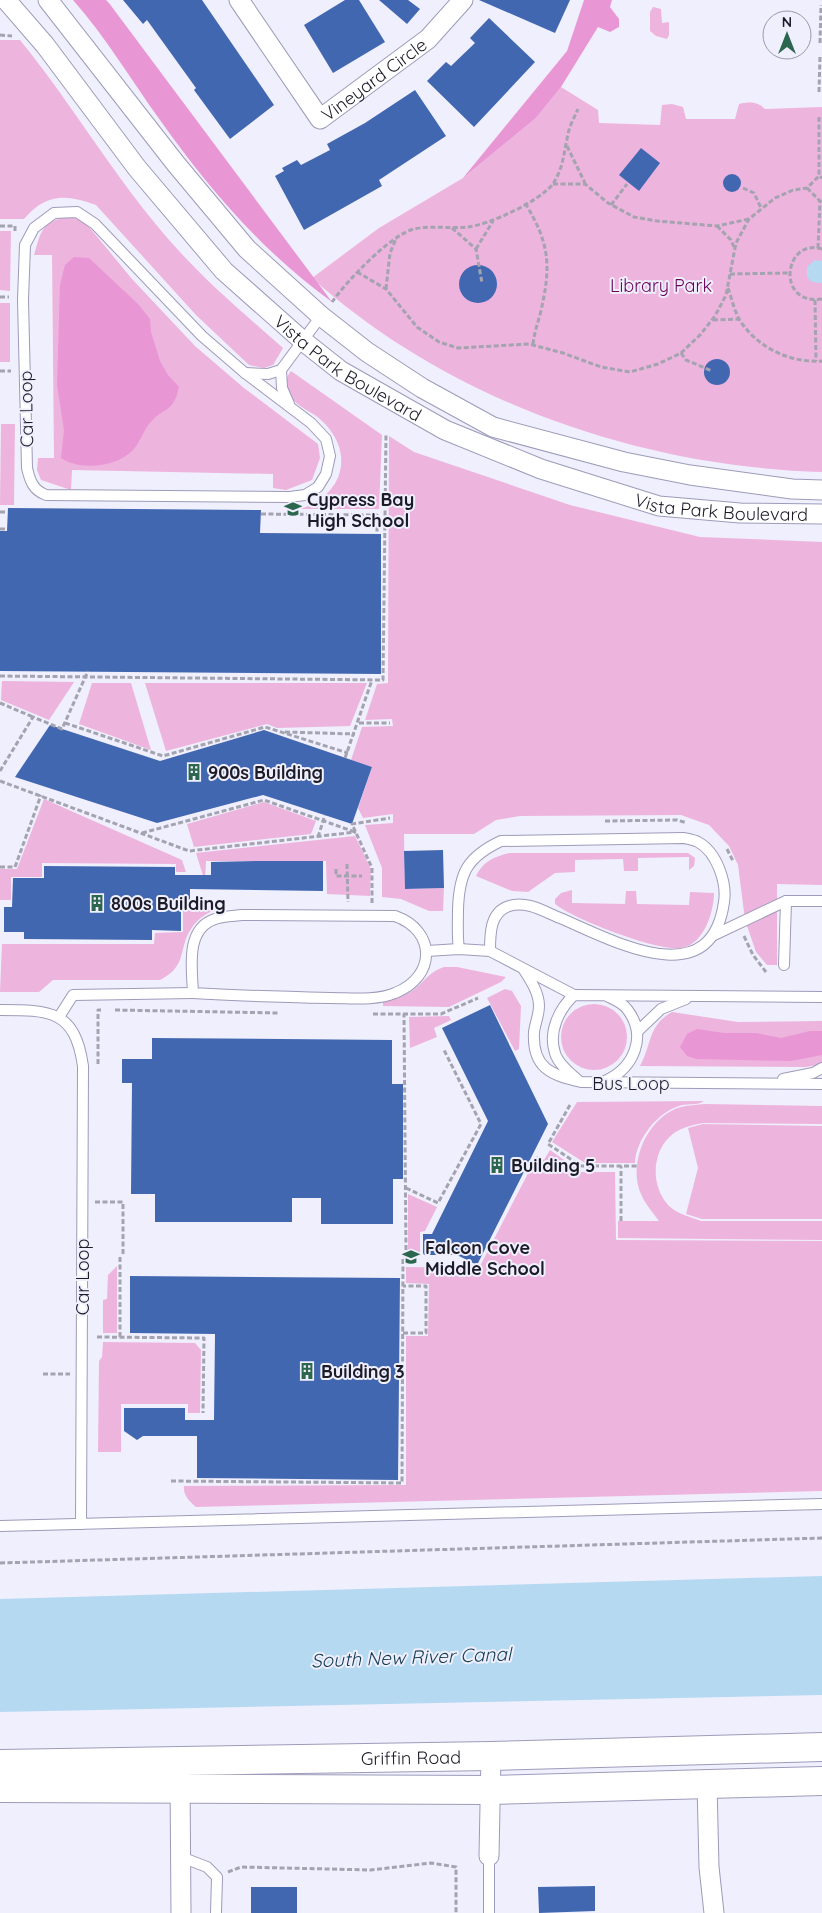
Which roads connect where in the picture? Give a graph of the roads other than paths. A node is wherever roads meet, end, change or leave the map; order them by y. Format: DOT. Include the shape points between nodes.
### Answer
graph roads {
  1 [pos="6,0"];
  2 [pos="48,0"];
  3 [pos="239,0"];
  4 [pos="464,0"];
  5 [pos="325,310"];
  6 [pos="303,341"];
  7 [pos="281,370"];
  8 [pos="246,373"];
  9 [pos="293,410"];
  10 [pos="822,490"];
  11 [pos="822,514"];
  12 [pos="786,901"];
  13 [pos="822,901"];
  14 [pos="714,935"];
  15 [pos="458,949"];
  16 [pos="490,951"];
  17 [pos="427,952"];
  18 [pos="784,965"];
  19 [pos="524,970"];
  20 [pos="193,992"];
  21 [pos="574,995"];
  22 [pos="607,996"];
  23 [pos="710,997"];
  24 [pos="822,997"];
  25 [pos="0,1010"];
  26 [pos="58,1016"];
  27 [pos="638,1031"];
  28 [pos="822,1068"];
  29 [pos="581,1082"];
  30 [pos="602,1082"];
  31 [pos="762,1084"];
  32 [pos="822,1084"];
  33 [pos="822,1504"];
  34 [pos="81,1524"];
  35 [pos="0,1526"];
  36 [pos="822,1746"];
  37 [pos="491,1756"];
  38 [pos="180,1761"];
  39 [pos="0,1764"];
  40 [pos="822,1781"];
  41 [pos="707,1784"];
  42 [pos="0,1788"];
  43 [pos="180,1790"];
  44 [pos="490,1790"];
  45 [pos="489,1856"];
  46 [pos="181,1857"];
  47 [pos="181,1913"];
  48 [pos="216,1913"];
  49 [pos="489,1913"];
  50 [pos="714,1913"];
  1 -- 6 [label="street, Vista Park Boulevard" via="45,45 137,168 224,271"];
  2 -- 5 [label="street, Vista Park Boulevard" via="164,150 247,249"];
  3 -- 4 [label="street, Vineyard Circle" via="320,119 428,39"];
  5 -- 6 [label="lane"];
  5 -- 10 [label="street, Vista Park Boulevard" via="367,352 422,388 493,427 624,462 690,475"];
  6 -- 7 [label="lane"];
  6 -- 11 [label="street, Vista Park Boulevard" via="341,370 445,430 541,469 659,506 740,513"];
  7 -- 8 [label="lane" via="268,374"];
  7 -- 9 [label="lane, Car Loop" via="283,394"];
  8 -- 9 [label="lane, Car Loop"];
  8 -- 9 [label="lane, Car Loop" via="202,336 95,224 77,212 54,213 34,228 25,245 23,300 27,468 30,482 37,492 46,496 305,495 318,487 326,474 330,456 326,439 311,422"];
  12 -- 13 [label="lane"];
  12 -- 14 [label="lane"];
  12 -- 18 [label="lane"];
  14 -- 15 [label="lane" via="722,917 725,898 722,879 712,854 698,842 684,838 501,841 483,850 462,876 458,895"];
  14 -- 16 [label="lane" via="690,954 673,956 624,944 528,904 509,906 499,913 492,923"];
  15 -- 16 [label="lane"];
  15 -- 17 [label="lane"];
  16 -- 19 [label="lane"];
  17 -- 20 [label="lane" via="423,969 394,994 358,998 249,997"];
  17 -- 20 [label="lane" via="415,928 395,916 242,915 214,919 203,926 195,938"];
  19 -- 21 [label="lane"];
  19 -- 29 [label="lane" via="536,991 539,1005 534,1031 536,1056 554,1076"];
  20 -- 26 [label="lane" via="73,995"];
  21 -- 22 [label="lane"];
  21 -- 29 [label="lane, Bus Loop" via="566,1002 553,1036 555,1054 565,1069"];
  22 -- 23 [label="lane"];
  22 -- 27 [label="lane" via="626,1008"];
  23 -- 24 [label="lane"];
  23 -- 27 [label="lane" via="683,1000 661,1009"];
  25 -- 26 [label="lane" via="34,1010"];
  26 -- 34 [label="lane, Car Loop" via="72,1030 80,1047 83,1066"];
  27 -- 30 [label="lane" via="636,1050 629,1065 617,1076"];
  28 -- 31 [label="lane" via="813,1073"];
  29 -- 30 [label="lane, Bus Loop"];
  30 -- 31 [label="lane, Bus Loop"];
  31 -- 32 [label="lane, Bus Loop"];
  33 -- 34 [label="lane"];
  34 -- 35 [label="lane"];
  36 -- 37 [label="main road, Griffin Road"];
  37 -- 38 [label="main road, Griffin Road"];
  37 -- 44 [label="street"];
  38 -- 39 [label="main road, Griffin Road"];
  38 -- 43 [label="street"];
  40 -- 41 [label="main road, Griffin Road"];
  41 -- 44 [label="main road, Griffin Road"];
  41 -- 50 [label="street" via="709,1867"];
  42 -- 43 [label="main road, Griffin Road"];
  43 -- 44 [label="main road, Griffin Road"];
  43 -- 46 [label="street"];
  44 -- 45 [label="street"];
  45 -- 49 [label="lane"];
  46 -- 47 [label="street"];
  46 -- 48 [label="lane" via="207,1867 216,1876"];
}
